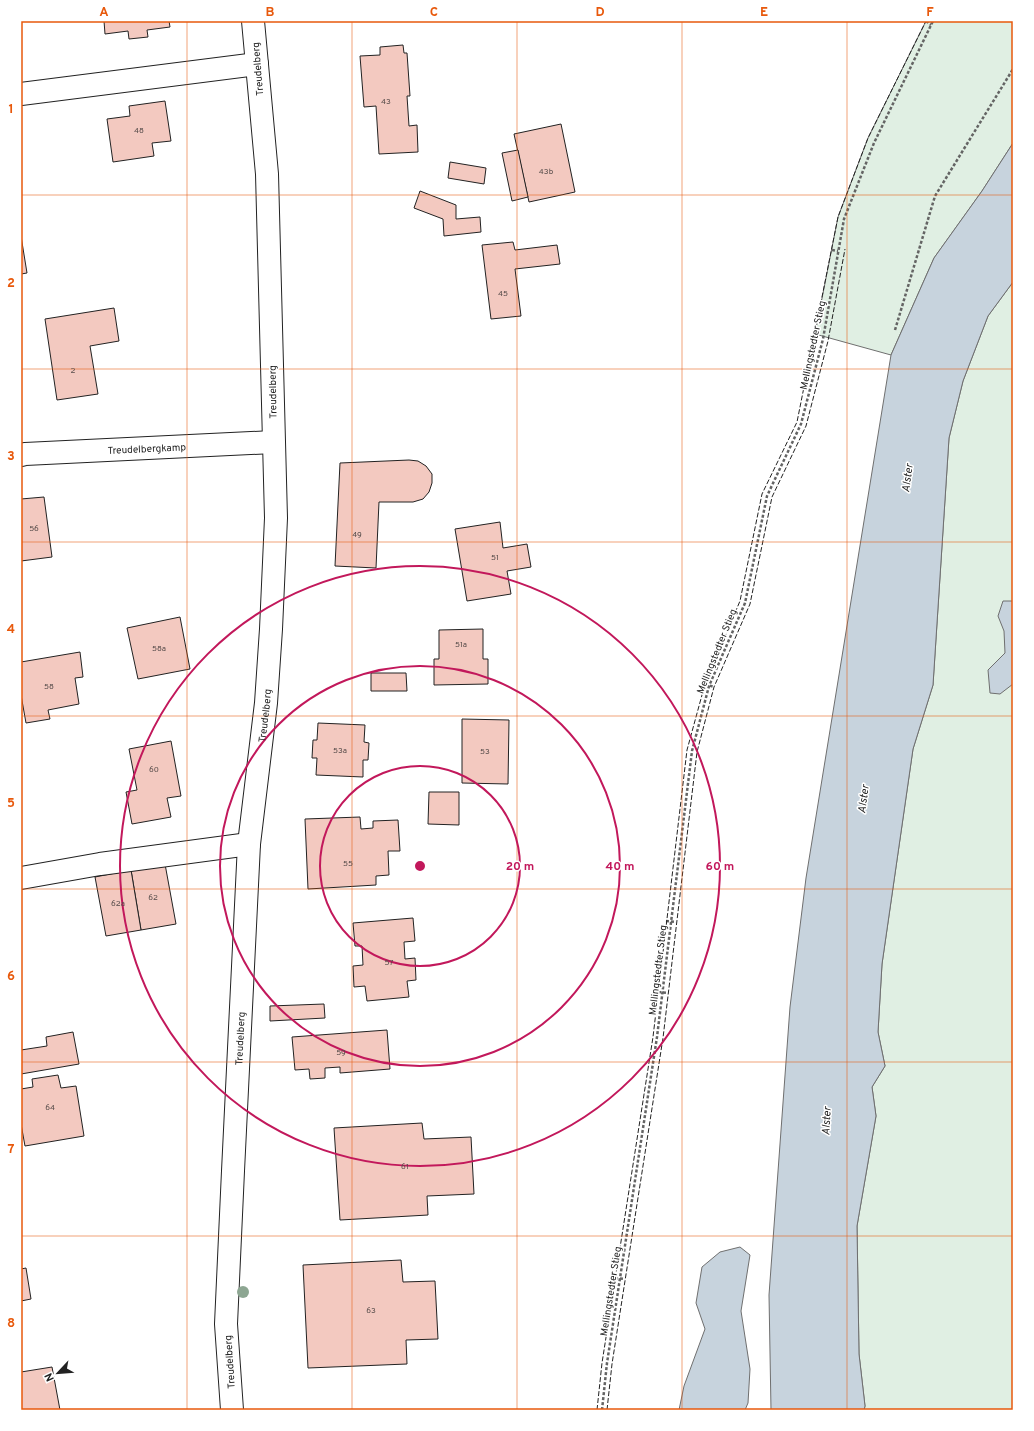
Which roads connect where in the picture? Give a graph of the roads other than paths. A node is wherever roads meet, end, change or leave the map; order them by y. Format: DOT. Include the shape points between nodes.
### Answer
graph roads {
  1 [pos="253,21"];
  2 [pos="257,64"];
  3 [pos="21,94"];
  4 [pos="273,442"];
  5 [pos="21,455"];
  6 [pos="249,844"];
  7 [pos="21,878"];
  8 [pos="232,1410"];
  1 -- 2 [label="street, Treudelberg"];
  2 -- 3 [label="street"];
  2 -- 4 [label="street, Treudelberg" via="267,174"];
  4 -- 5 [label="street, Treudelbergkamp"];
  4 -- 6 [label="street, Treudelberg" via="276,518 271,629 266,703"];
  6 -- 7 [label="street" via="100,864"];
  6 -- 8 [label="street, Treudelberg" via="226,1324"];
}
